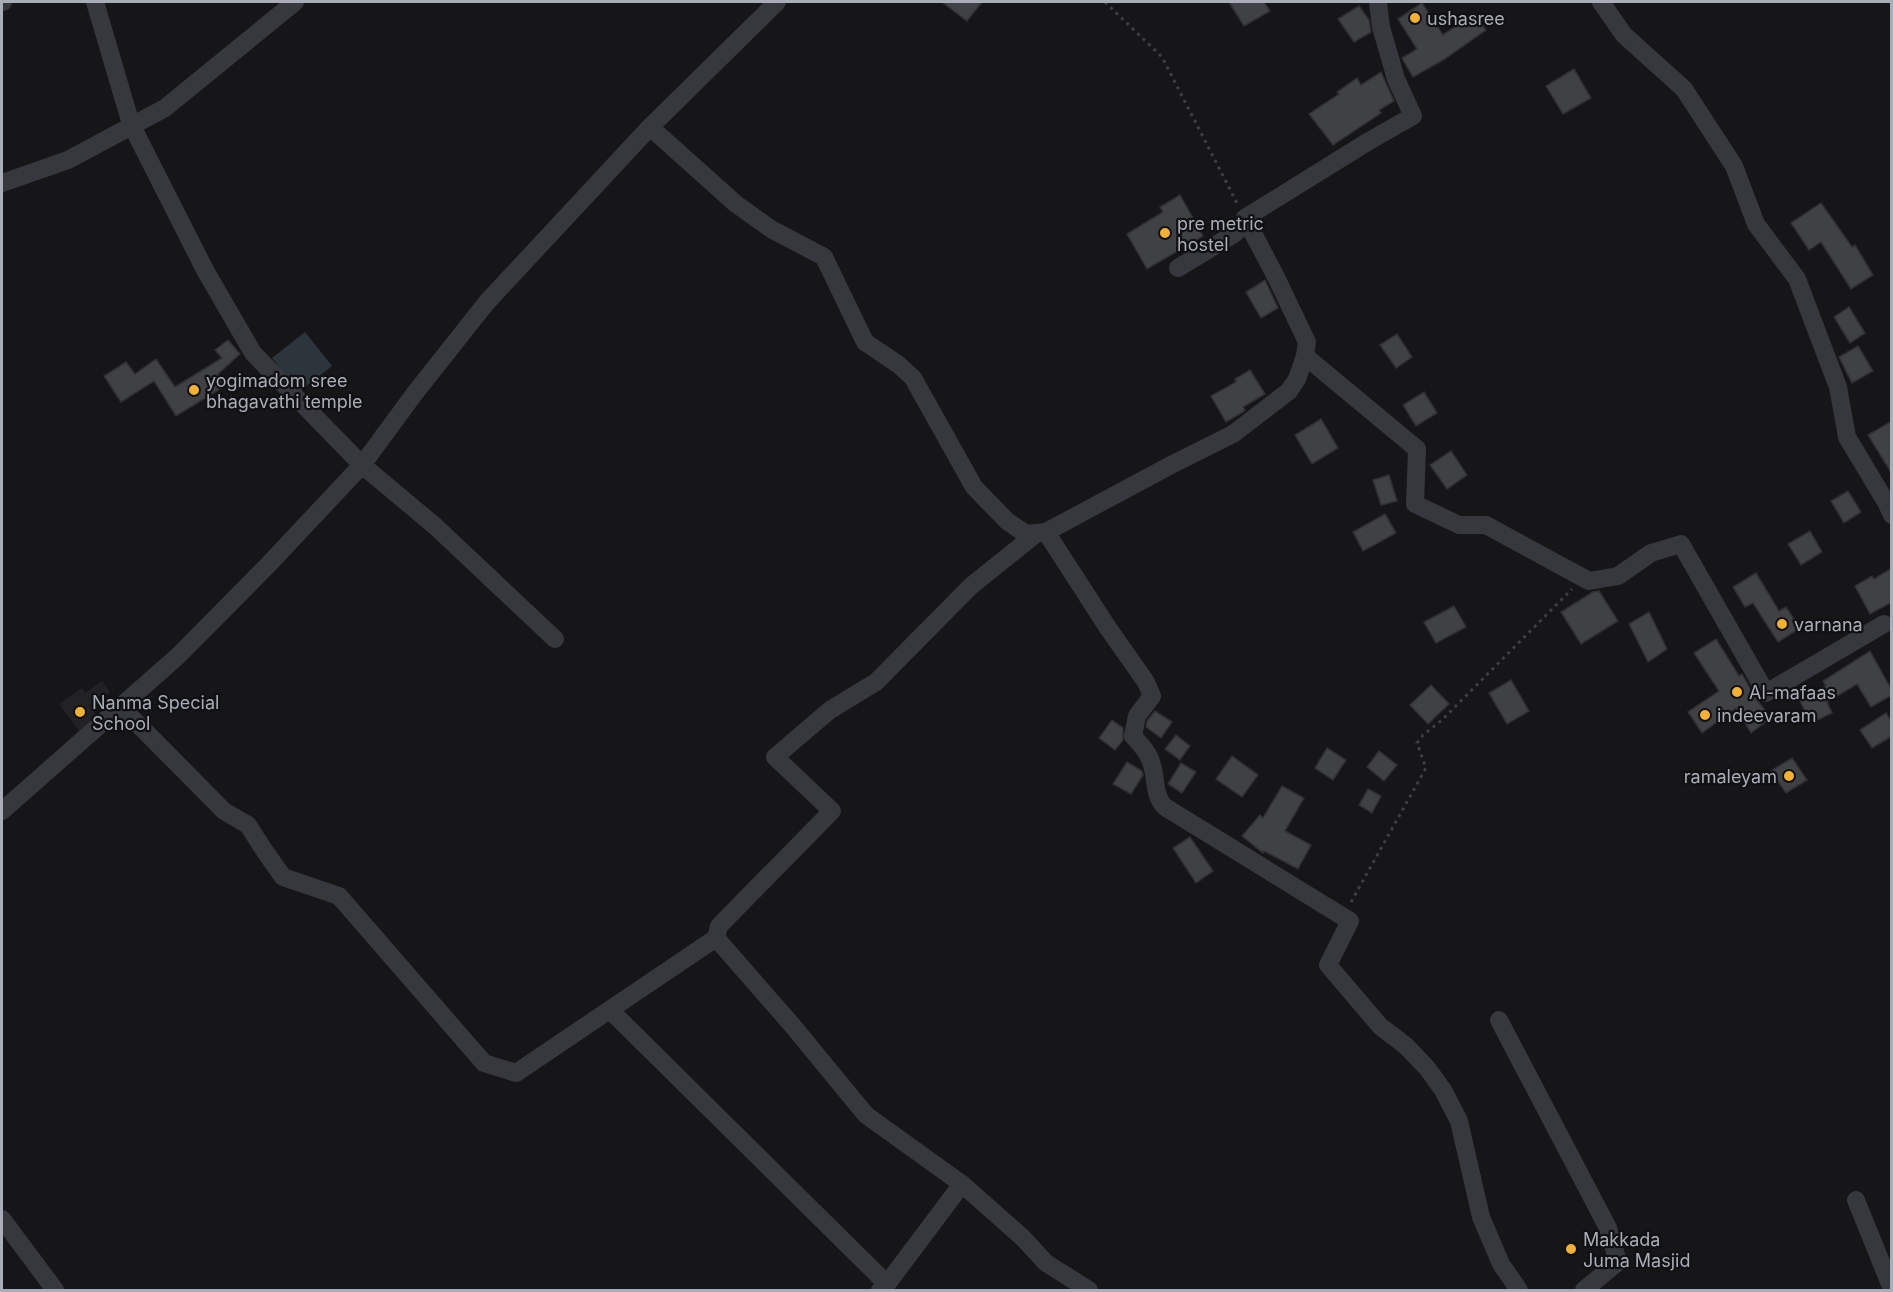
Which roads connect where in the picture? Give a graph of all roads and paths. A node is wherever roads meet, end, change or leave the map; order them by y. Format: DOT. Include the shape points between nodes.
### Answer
graph roads {
  1 [pos="94,2"];
  2 [pos="295,2"];
  3 [pos="777,2"];
  4 [pos="1105,2"];
  5 [pos="1378,2"];
  6 [pos="1601,2"];
  7 [pos="132,126"];
  8 [pos="650,127"];
  9 [pos="2,183"];
  10 [pos="1246,220"];
  11 [pos="1178,268"];
  12 [pos="1305,356"];
  13 [pos="362,465"];
  14 [pos="1892,515"];
  15 [pos="1041,532"];
  16 [pos="1583,578"];
  17 [pos="1889,628"];
  18 [pos="555,639"];
  19 [pos="121,707"];
  20 [pos="2,811"];
  21 [pos="1343,917"];
  22 [pos="716,938"];
  23 [pos="610,1010"];
  24 [pos="1499,1020"];
  25 [pos="962,1184"];
  26 [pos="1856,1200"];
  27 [pos="2,1219"];
  28 [pos="884,1287"];
  29 [pos="1892,1289"];
  30 [pos="55,1290"];
  31 [pos="1089,1290"];
  32 [pos="1519,1290"];
  33 [pos="1584,1290"];
  1 -- 7 [label="street"];
  2 -- 7 [label="street" via="165,108"];
  3 -- 8 [label="street"];
  4 -- 10 [label="path" via="1162,57"];
  5 -- 10 [label="street" via="1396,79 1413,116"];
  6 -- 14 [label="street" via="1624,35 1684,89 1734,166 1756,224 1797,279 1838,387 1847,437"];
  7 -- 9 [label="street" via="68,160"];
  7 -- 13 [label="street" via="205,270 253,353"];
  8 -- 13 [label="street" via="487,302"];
  8 -- 15 [label="street" via="736,204 771,229 824,257 865,342 913,378 974,487 1007,521 1026,534"];
  10 -- 11 [label="street" via="1234,234"];
  10 -- 12 [label="street" via="1307,342"];
  12 -- 15 [label="street" via="1288,391 1233,434"];
  12 -- 16 [label="street" via="1417,449 1415,504 1459,525 1486,525"];
  13 -- 18 [label="street" via="435,526"];
  13 -- 19 [label="street" via="186,648"];
  15 -- 21 [label="street" via="1146,682 1152,696 1137,716 1133,736 1149,755 1159,801"];
  15 -- 22 [label="street" via="971,586 876,682 830,710 775,757 832,811 719,926"];
  16 -- 17 [label="street" via="1589,581 1618,576 1651,553 1681,544 1766,693"];
  16 -- 21 [label="path" via="1417,743 1426,768"];
  19 -- 20 [label="street"];
  19 -- 23 [label="street" via="224,812 248,825 284,876 339,896 484,1063 516,1073"];
  21 -- 32 [label="street" via="1350,921 1328,965 1380,1026 1427,1068 1443,1090 1459,1121 1481,1217 1501,1264"];
  22 -- 23 [label="street"];
  22 -- 25 [label="street" via="866,1115"];
  23 -- 28 [label="street"];
  24 -- 33 [label="street" via="1608,1228 1618,1262"];
  25 -- 28 [label="street"];
  25 -- 31 [label="street" via="1046,1263"];
  26 -- 29 [label="street"];
  27 -- 30 [label="street"];
}
